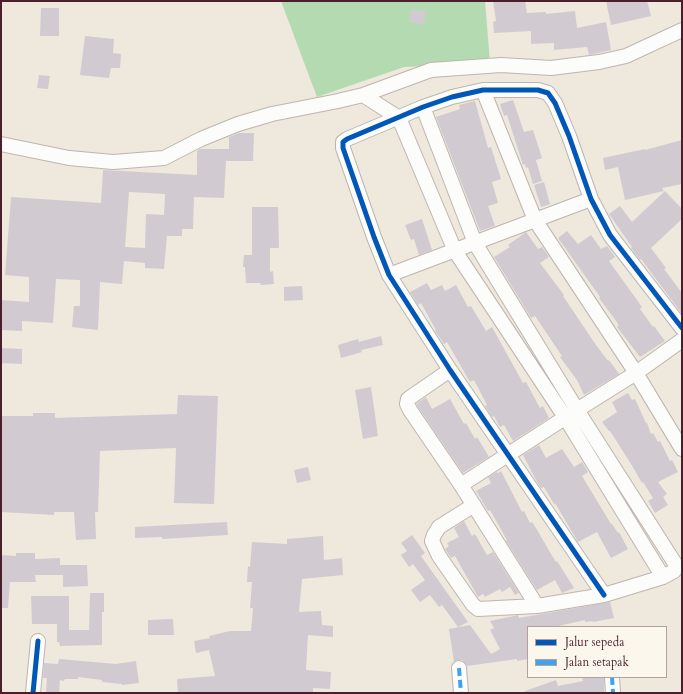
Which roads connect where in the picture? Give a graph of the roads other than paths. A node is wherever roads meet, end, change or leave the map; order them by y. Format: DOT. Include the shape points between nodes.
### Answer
graph roads {
  1 [pos="682,30"];
  2 [pos="483,90"];
  3 [pos="363,95"];
  4 [pos="423,107"];
  5 [pos="399,118"];
  6 [pos="1,144"];
  7 [pos="591,199"];
  8 [pos="535,220"];
  9 [pos="475,243"];
  10 [pos="455,251"];
  11 [pos="389,276"];
  12 [pos="682,328"];
  13 [pos="682,340"];
  14 [pos="450,370"];
  15 [pos="636,374"];
  16 [pos="571,413"];
  17 [pos="682,449"];
  18 [pos="508,455"];
  19 [pos="461,485"];
  20 [pos="474,505"];
  21 [pos="604,595"];
  22 [pos="537,606"];
  23 [pos="38,641"];
  24 [pos="459,668"];
  25 [pos="612,678"];
  26 [pos="33,693"];
  27 [pos="461,693"];
  28 [pos="613,693"];
  1 -- 3 [label="street" via="626,56 599,62 551,68 501,65 431,70"];
  2 -- 4 [label="street"];
  2 -- 7 [label="street" via="538,90 548,93 566,129"];
  2 -- 8 [label="street"];
  3 -- 5 [label="street"];
  3 -- 6 [label="street" via="272,114 238,124 164,158 113,162 84,160"];
  4 -- 5 [label="street"];
  4 -- 9 [label="street"];
  5 -- 10 [label="street"];
  5 -- 11 [label="street" via="347,139 342,145"];
  7 -- 8 [label="street"];
  7 -- 12 [label="street" via="610,235"];
  8 -- 9 [label="street"];
  8 -- 15 [label="street"];
  9 -- 10 [label="street"];
  9 -- 16 [label="street"];
  10 -- 11 [label="street"];
  10 -- 16 [label="street"];
  11 -- 14 [label="street"];
  13 -- 15 [label="street"];
  14 -- 18 [label="street"];
  14 -- 19 [label="street" via="408,399 407,404"];
  15 -- 16 [label="street"];
  15 -- 17 [label="street"];
  16 -- 18 [label="street"];
  16 -- 21 [label="street" via="663,577"];
  18 -- 19 [label="street"];
  18 -- 21 [label="street"];
  19 -- 20 [label="street"];
  20 -- 22 [label="street"];
  20 -- 22 [label="street" via="439,526 432,541 440,556 478,609"];
  21 -- 22 [label="street"];
  23 -- 26 [label="street"];
  24 -- 27 [label="street"];
  25 -- 28 [label="street"];
}
